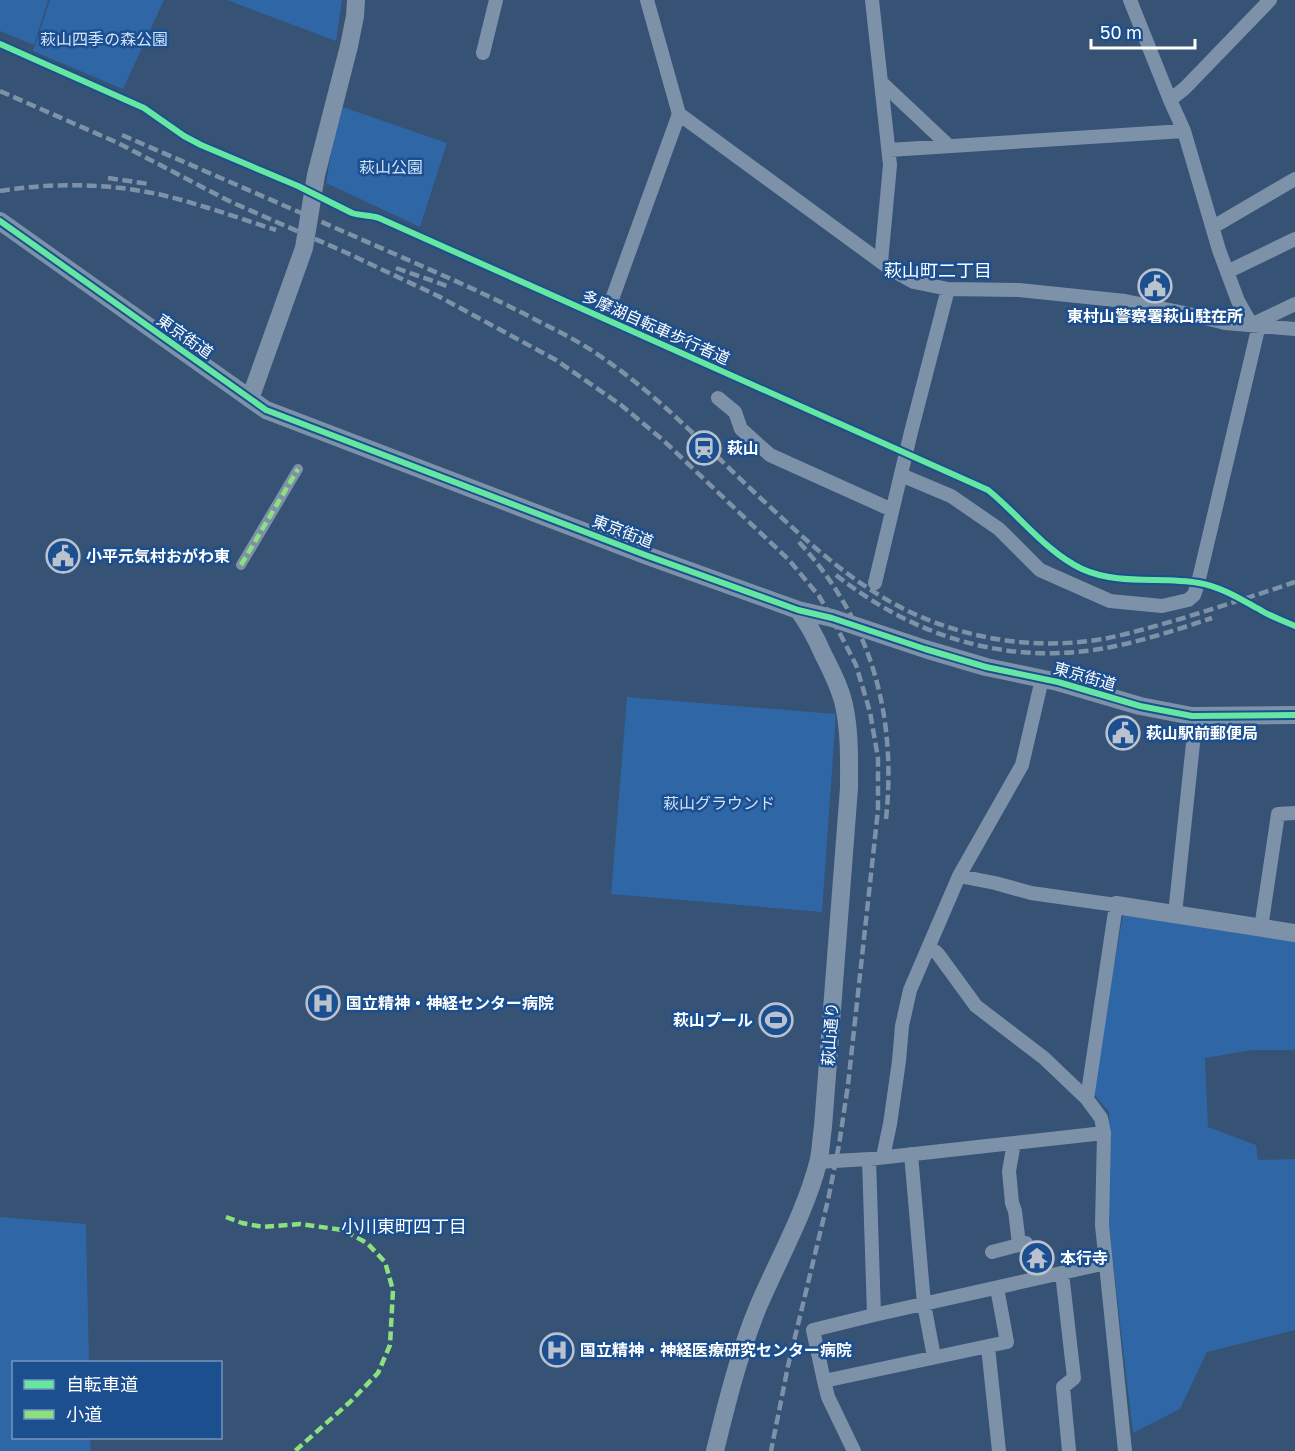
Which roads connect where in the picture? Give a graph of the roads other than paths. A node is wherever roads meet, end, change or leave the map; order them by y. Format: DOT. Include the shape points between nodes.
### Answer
graph roads {
  1 [pos="356,0"];
  2 [pos="496,0"];
  3 [pos="647,0"];
  4 [pos="872,0"];
  5 [pos="1130,0"];
  6 [pos="1270,0"];
  7 [pos="483,53"];
  8 [pos="881,82"];
  9 [pos="1170,100"];
  10 [pos="679,114"];
  11 [pos="1184,131"];
  12 [pos="949,146"];
  13 [pos="890,150"];
  14 [pos="1295,179"];
  15 [pos="0,221"];
  16 [pos="1213,227"];
  17 [pos="1295,239"];
  18 [pos="881,262"];
  19 [pos="1227,272"];
  20 [pos="948,289"];
  21 [pos="610,302"];
  22 [pos="1295,304"];
  23 [pos="1255,325"];
  24 [pos="1295,329"];
  25 [pos="718,398"];
  26 [pos="250,399"];
  27 [pos="298,469"];
  28 [pos="901,475"];
  29 [pos="892,510"];
  30 [pos="242,565"];
  31 [pos="875,583"];
  32 [pos="798,610"];
  33 [pos="1042,679"];
  34 [pos="1295,715"];
  35 [pos="1196,716"];
  36 [pos="1295,813"];
  37 [pos="959,876"];
  38 [pos="1116,904"];
  39 [pos="1175,914"];
  40 [pos="1261,928"];
  41 [pos="1295,933"];
  42 [pos="928,946"];
  43 [pos="1087,1099"];
  44 [pos="1104,1133"];
  45 [pos="1014,1143"];
  46 [pos="911,1154"];
  47 [pos="876,1158"];
  48 [pos="818,1162"];
  49 [pos="992,1252"];
  50 [pos="1106,1263"];
  51 [pos="1062,1273"];
  52 [pos="997,1288"];
  53 [pos="924,1304"];
  54 [pos="874,1315"];
  55 [pos="988,1347"];
  56 [pos="934,1358"];
  57 [pos="824,1381"];
  58 [pos="715,1451"];
  59 [pos="854,1451"];
  60 [pos="999,1451"];
  61 [pos="1069,1451"];
  62 [pos="1125,1451"];
  1 -- 26 [label="street" via="349,46 316,175 304,248"];
  2 -- 7 [label="street"];
  3 -- 10 [label="street"];
  4 -- 8 [label="street"];
  5 -- 9 [label="street"];
  6 -- 9 [label="street"];
  8 -- 12 [label="street"];
  8 -- 13 [label="street"];
  9 -- 11 [label="street"];
  10 -- 18 [label="street"];
  10 -- 21 [label="street"];
  11 -- 12 [label="street"];
  11 -- 16 [label="street"];
  12 -- 13 [label="street"];
  13 -- 18 [label="street"];
  14 -- 16 [label="street"];
  15 -- 26 [label="street, 東京街道"];
  16 -- 19 [label="street"];
  17 -- 19 [label="street"];
  18 -- 20 [label="street" via="914,282"];
  19 -- 23 [label="street" via="1238,301"];
  20 -- 23 [label="street" via="1019,290 1125,301 1225,323"];
  20 -- 28 [label="street"];
  22 -- 23 [label="street"];
  23 -- 24 [label="street"];
  23 -- 28 [label="street" via="1198,583 1188,600 1162,606 1110,602 1040,570 999,529 951,496"];
  25 -- 29 [label="street" via="735,412 741,429 770,455"];
  26 -- 32 [label="street, 東京街道" via="266,410"];
  27 -- 30 [label="street"];
  28 -- 29 [label="street"];
  29 -- 31 [label="street"];
  32 -- 33 [label="street, 東京街道" via="986,667"];
  32 -- 48 [label="street, 萩山通り" via="814,633 835,678 848,735 849,788"];
  33 -- 35 [label="street, 東京街道" via="1140,706"];
  33 -- 37 [label="street" via="1022,765"];
  34 -- 35 [label="street, 東京街道"];
  35 -- 39 [label="street"];
  36 -- 40 [label="street" via="1278,814"];
  37 -- 38 [label="street" via="1031,893"];
  37 -- 42 [label="street"];
  38 -- 39 [label="street"];
  38 -- 43 [label="street"];
  39 -- 40 [label="street"];
  40 -- 41 [label="street"];
  42 -- 43 [label="street" via="976,1006 1044,1058"];
  42 -- 47 [label="street" via="910,990 890,1124"];
  43 -- 44 [label="street" via="1101,1118"];
  44 -- 45 [label="street"];
  44 -- 50 [label="street" via="1102,1225"];
  45 -- 46 [label="street"];
  45 -- 49 [label="street" via="1010,1171 1012,1203 1023,1244"];
  46 -- 47 [label="street"];
  46 -- 53 [label="street"];
  47 -- 48 [label="street"];
  47 -- 54 [label="street"];
  48 -- 58 [label="street, 萩山通り" via="734,1376"];
  50 -- 51 [label="street"];
  50 -- 62 [label="street"];
  51 -- 52 [label="street"];
  51 -- 61 [label="street" via="1074,1378 1063,1387"];
  52 -- 53 [label="street"];
  52 -- 55 [label="street" via="1007,1342"];
  53 -- 54 [label="street"];
  53 -- 56 [label="street"];
  54 -- 57 [label="street" via="813,1330"];
  55 -- 56 [label="street"];
  55 -- 60 [label="street"];
  56 -- 57 [label="street"];
  57 -- 59 [label="street"];
}
